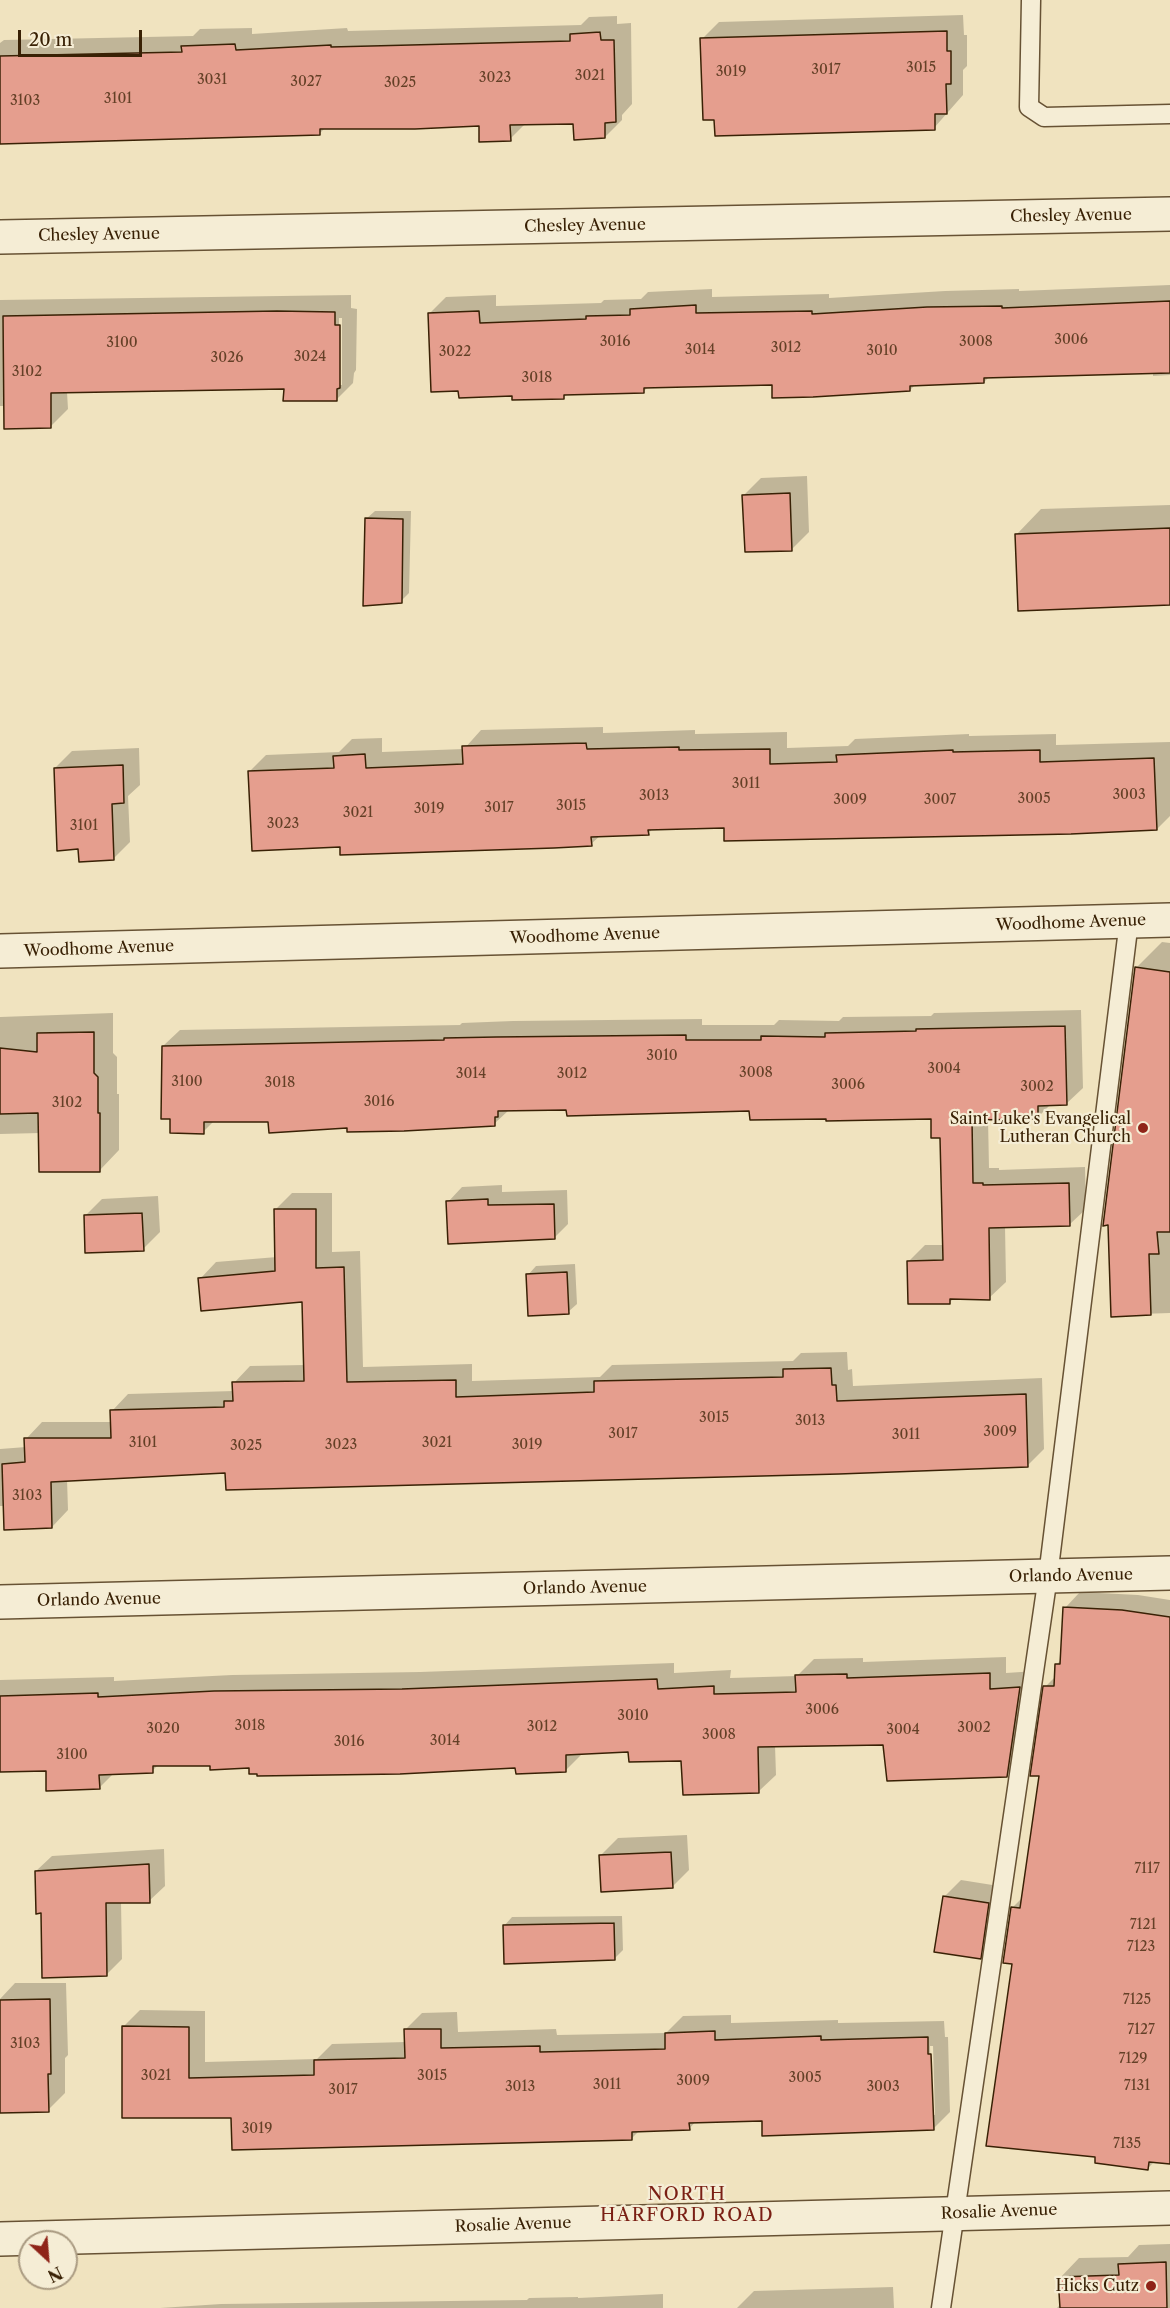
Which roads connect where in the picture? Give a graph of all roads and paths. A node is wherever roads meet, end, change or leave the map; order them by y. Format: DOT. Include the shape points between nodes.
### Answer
graph roads {
  1 [pos="1031,0"];
  2 [pos="1170,114"];
  3 [pos="1170,214"];
  4 [pos="0,237"];
  5 [pos="1170,920"];
  6 [pos="1128,921"];
  7 [pos="0,951"];
  8 [pos="1170,1573"];
  9 [pos="1048,1576"];
  10 [pos="0,1602"];
  11 [pos="1170,2208"];
  12 [pos="955,2213"];
  13 [pos="0,2239"];
  14 [pos="941,2308"];
  1 -- 2 [label="lane" via="1029,107 1044,117"];
  3 -- 4 [label="street, Chesley Avenue"];
  5 -- 6 [label="street, Woodhome Avenue"];
  6 -- 7 [label="street, Woodhome Avenue"];
  6 -- 9 [label="lane"];
  8 -- 9 [label="street, Orlando Avenue"];
  9 -- 10 [label="street, Orlando Avenue"];
  9 -- 12 [label="lane"];
  11 -- 12 [label="street, Rosalie Avenue"];
  12 -- 13 [label="street, Rosalie Avenue"];
  12 -- 14 [label="lane"];
}
